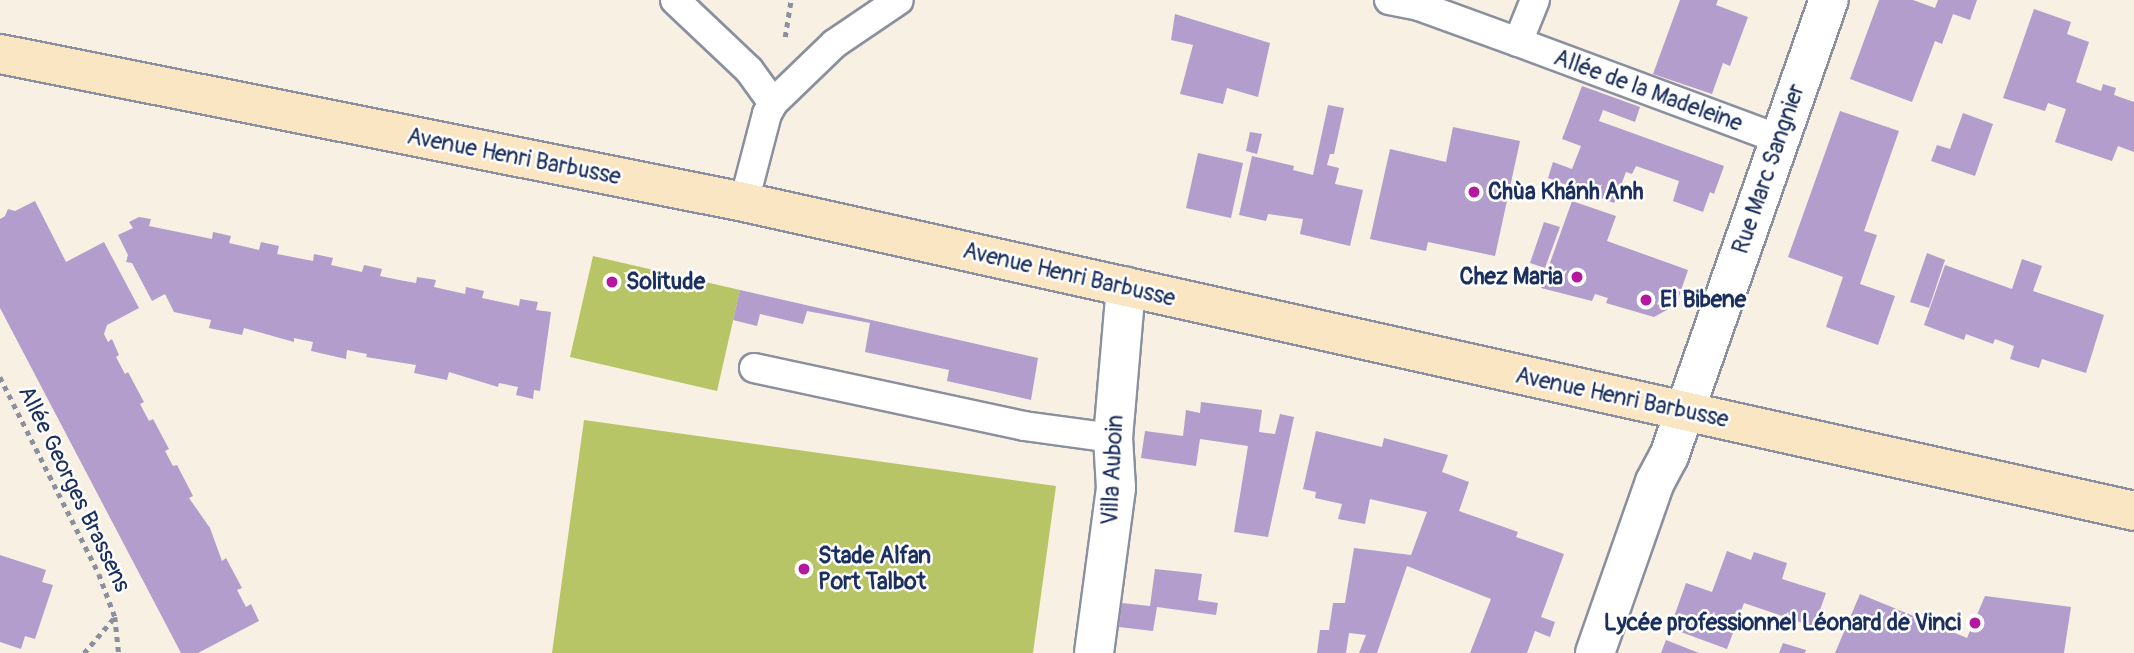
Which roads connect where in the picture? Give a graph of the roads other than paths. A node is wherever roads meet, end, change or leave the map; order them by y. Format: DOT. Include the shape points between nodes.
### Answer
graph roads {
  1 [pos="675,0"];
  2 [pos="898,0"];
  3 [pos="1389,0"];
  4 [pos="1535,0"];
  5 [pos="1829,0"];
  6 [pos="1518,42"];
  7 [pos="0,54"];
  8 [pos="773,103"];
  9 [pos="1779,139"];
  10 [pos="744,202"];
  11 [pos="1126,287"];
  12 [pos="754,368"];
  13 [pos="1684,411"];
  14 [pos="1113,438"];
  15 [pos="2134,511"];
  16 [pos="1094,653"];
  17 [pos="1595,653"];
  1 -- 8 [label="lane" via="749,70"];
  2 -- 8 [label="lane" via="834,44"];
  3 -- 6 [label="lane, Allée de la Madeleine" via="1419,6"];
  4 -- 6 [label="lane"];
  5 -- 9 [label="street, Rue Marc Sangnier"];
  6 -- 9 [label="lane, Allée de la Madeleine"];
  7 -- 10 [label="main road, Avenue Henri Barbusse"];
  8 -- 10 [label="lane"];
  9 -- 13 [label="street, Rue Marc Sangnier"];
  10 -- 11 [label="main road, Avenue Henri Barbusse"];
  11 -- 13 [label="main road, Avenue Henri Barbusse"];
  11 -- 14 [label="street, Villa Auboin"];
  12 -- 14 [label="lane" via="1024,426"];
  13 -- 15 [label="main road, Avenue Henri Barbusse"];
  13 -- 17 [label="street, Rue Marc Sangnier"];
  14 -- 16 [label="street, Villa Auboin" via="1116,488"];
}
